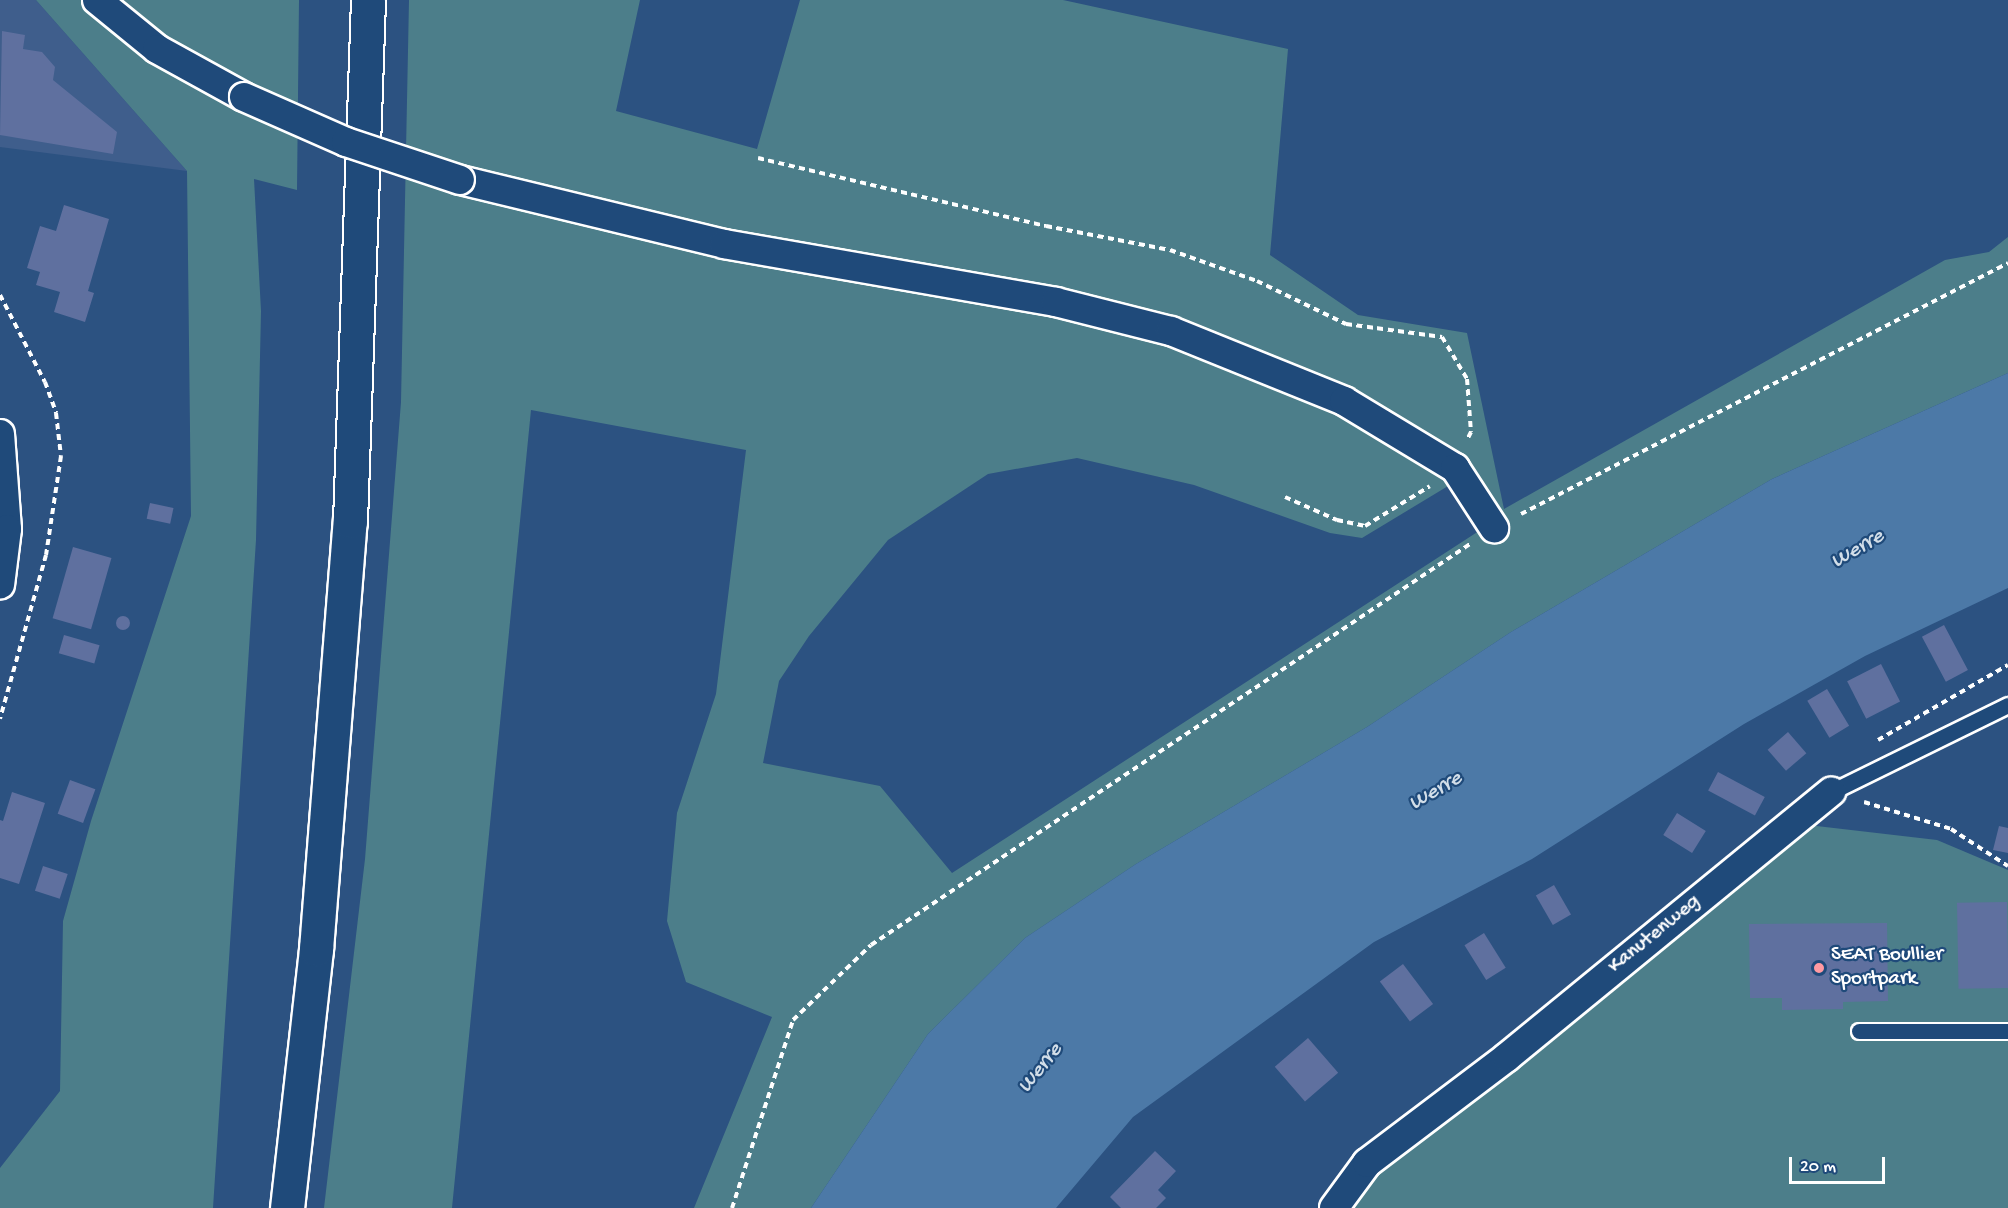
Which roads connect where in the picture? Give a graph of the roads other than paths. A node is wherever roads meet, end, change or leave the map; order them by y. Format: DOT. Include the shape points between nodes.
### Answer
graph roads {
  1 [pos="97,0"];
  2 [pos="368,0"];
  3 [pos="0,434"];
  4 [pos="1494,528"];
  5 [pos="0,585"];
  6 [pos="2008,705"];
  7 [pos="1831,792"];
  8 [pos="1859,1030"];
  9 [pos="2008,1031"];
  10 [pos="287,1208"];
  11 [pos="1334,1208"];
  1 -- 4 [label="street, bridge" via="157,49 244,97 346,142 460,180 724,244 1056,302 1171,331 1344,401 1455,468"];
  2 -- 10 [label="highway" via="351,521 316,949"];
  3 -- 5 [label="street" via="7,529"];
  6 -- 7 [label="lane, Kanutenweg"];
  7 -- 11 [label="street, Kanutenweg" via="1507,1057 1367,1163"];
  8 -- 9 [label="lane"];
}
